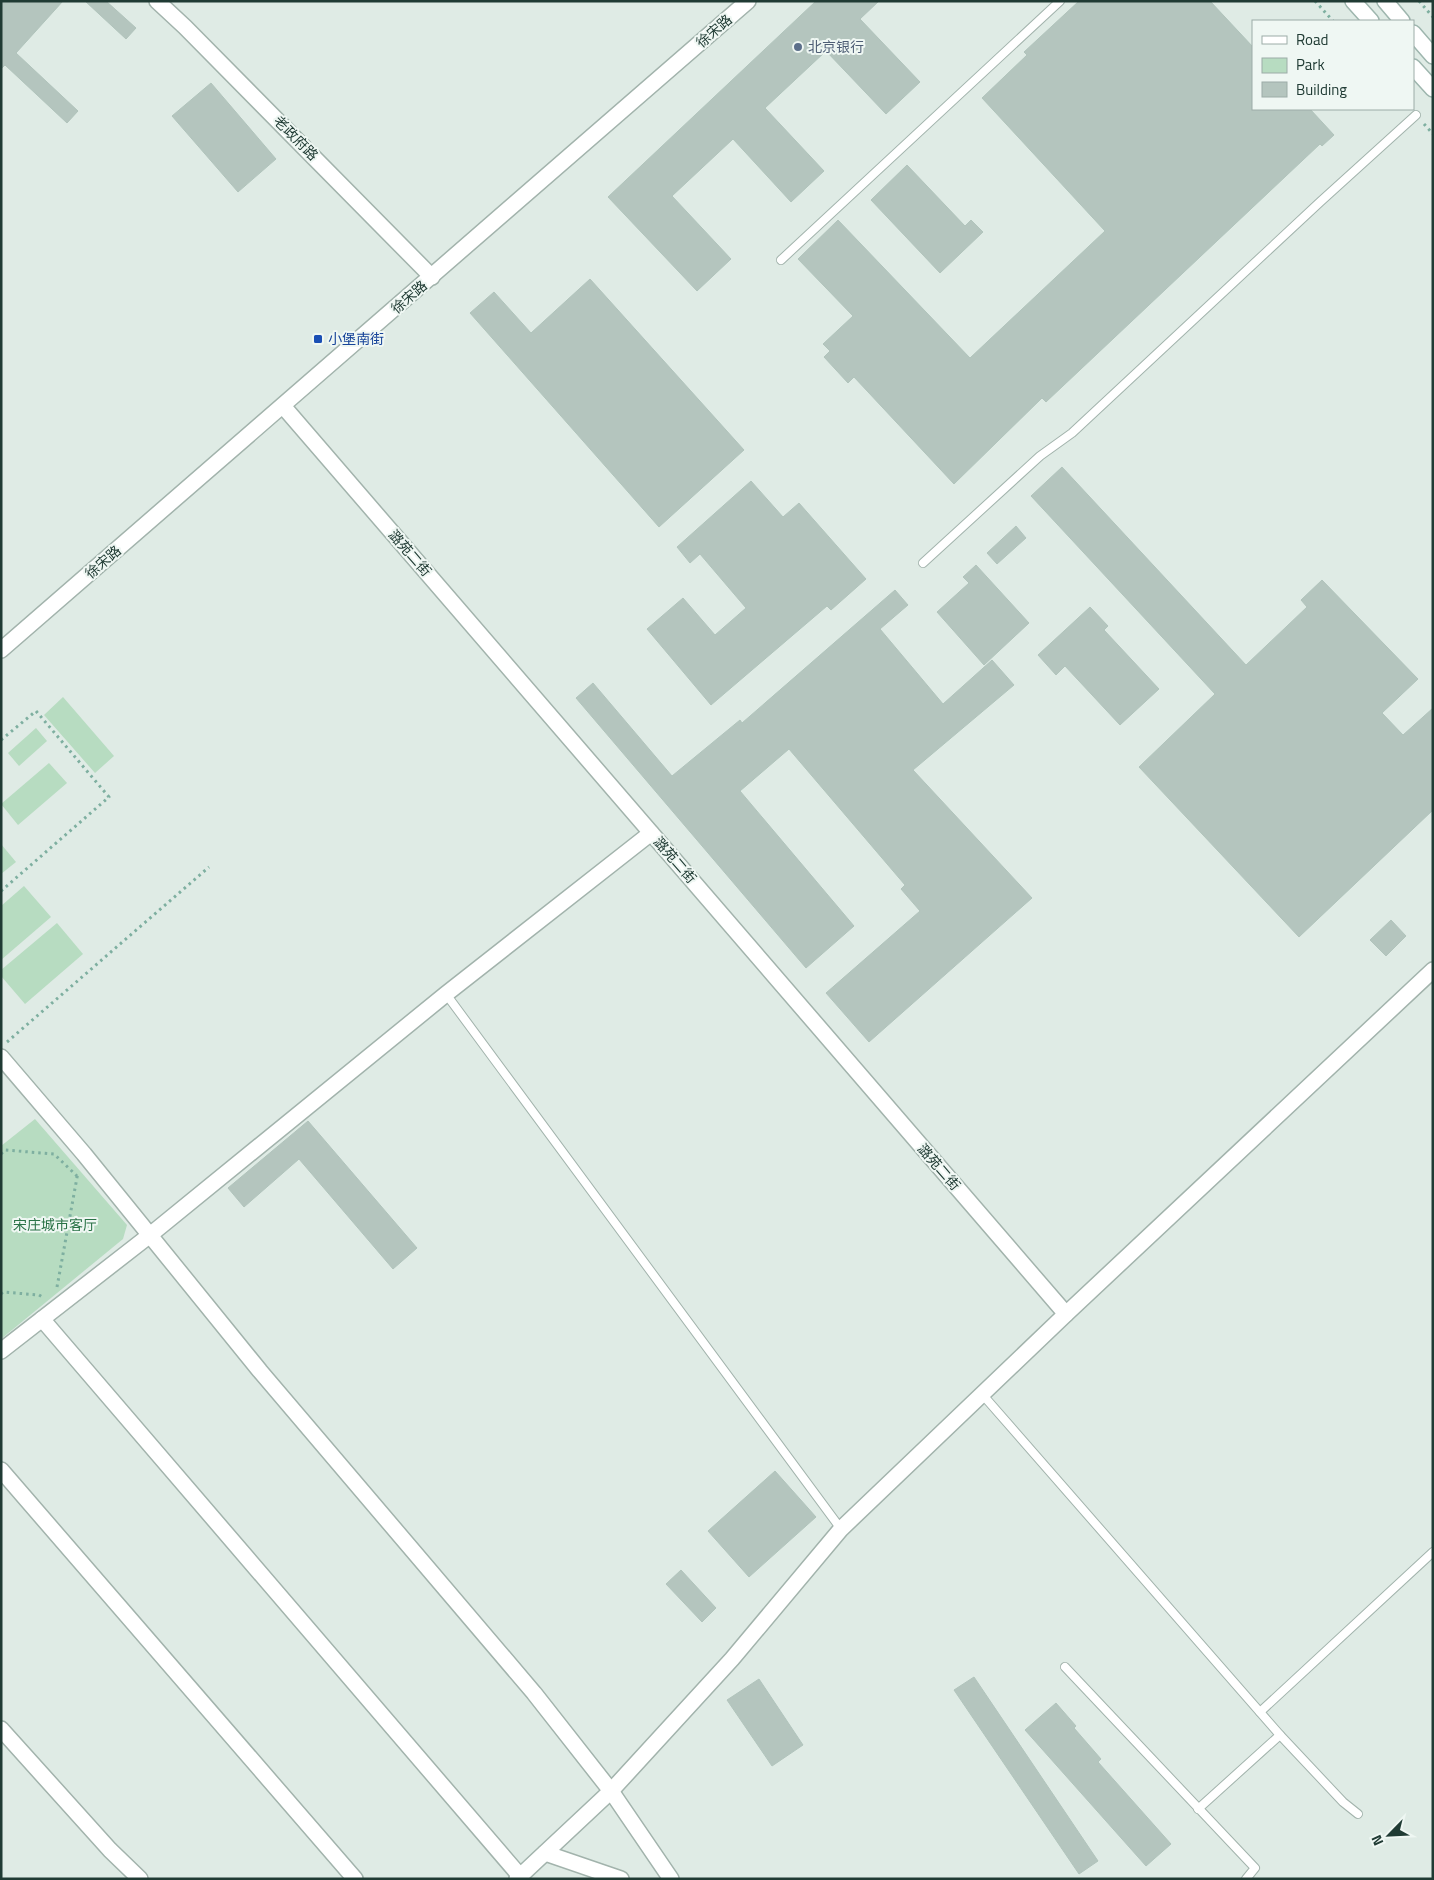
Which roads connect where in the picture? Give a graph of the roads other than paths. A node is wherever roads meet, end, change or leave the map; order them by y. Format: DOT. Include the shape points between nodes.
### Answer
graph roads {
  1 [pos="157,1"];
  2 [pos="748,1"];
  3 [pos="1060,1"];
  4 [pos="1353,1"];
  5 [pos="1385,1"];
  6 [pos="1370,20"];
  7 [pos="1401,20"];
  8 [pos="1414,34"];
  9 [pos="1433,56"];
  10 [pos="1414,68"];
  11 [pos="1433,89"];
  12 [pos="1416,115"];
  13 [pos="781,260"];
  14 [pos="432,276"];
  15 [pos="283,406"];
  16 [pos="923,563"];
  17 [pos="1,650"];
  18 [pos="651,833"];
  19 [pos="1433,970"];
  20 [pos="446,994"];
  21 [pos="1,1057"];
  22 [pos="150,1235"];
  23 [pos="1066,1314"];
  24 [pos="42,1319"];
  25 [pos="1,1351"];
  26 [pos="982,1394"];
  27 [pos="1,1470"];
  28 [pos="841,1529"];
  29 [pos="1433,1552"];
  30 [pos="1065,1667"];
  31 [pos="1260,1712"];
  32 [pos="1,1729"];
  33 [pos="1280,1735"];
  34 [pos="611,1791"];
  35 [pos="1198,1809"];
  36 [pos="1358,1814"];
  37 [pos="545,1853"];
  38 [pos="519,1877"];
  39 [pos="140,1879"];
  40 [pos="355,1879"];
  41 [pos="621,1879"];
  42 [pos="671,1879"];
  43 [pos="1246,1879"];
  1 -- 14 [label="street, 老政府路"];
  2 -- 14 [label="street, 徐宋路"];
  3 -- 13 [label="lane"];
  4 -- 6 [label="street"];
  5 -- 7 [label="street"];
  8 -- 9 [label="street"];
  10 -- 11 [label="street"];
  12 -- 16 [label="lane" via="1072,433 1040,456"];
  14 -- 15 [label="street, 徐宋路"];
  15 -- 17 [label="street, 徐宋路"];
  15 -- 18 [label="street, 潞苑二街"];
  18 -- 20 [label="street"];
  18 -- 23 [label="street, 潞苑二街"];
  19 -- 23 [label="street"];
  20 -- 22 [label="street"];
  20 -- 28 [label="lane"];
  21 -- 22 [label="street"];
  22 -- 24 [label="street"];
  22 -- 34 [label="street" via="260,1371 534,1693"];
  23 -- 26 [label="street"];
  24 -- 25 [label="street"];
  24 -- 38 [label="street"];
  26 -- 28 [label="street"];
  26 -- 31 [label="lane"];
  27 -- 40 [label="street"];
  28 -- 34 [label="street" via="732,1659"];
  29 -- 31 [label="lane"];
  30 -- 35 [label="lane"];
  31 -- 33 [label="lane"];
  32 -- 39 [label="street"];
  33 -- 35 [label="lane"];
  33 -- 36 [label="lane" via="1342,1802"];
  34 -- 37 [label="street"];
  34 -- 42 [label="street"];
  35 -- 43 [label="lane" via="1255,1868"];
  37 -- 38 [label="street"];
  37 -- 41 [label="street"];
}
